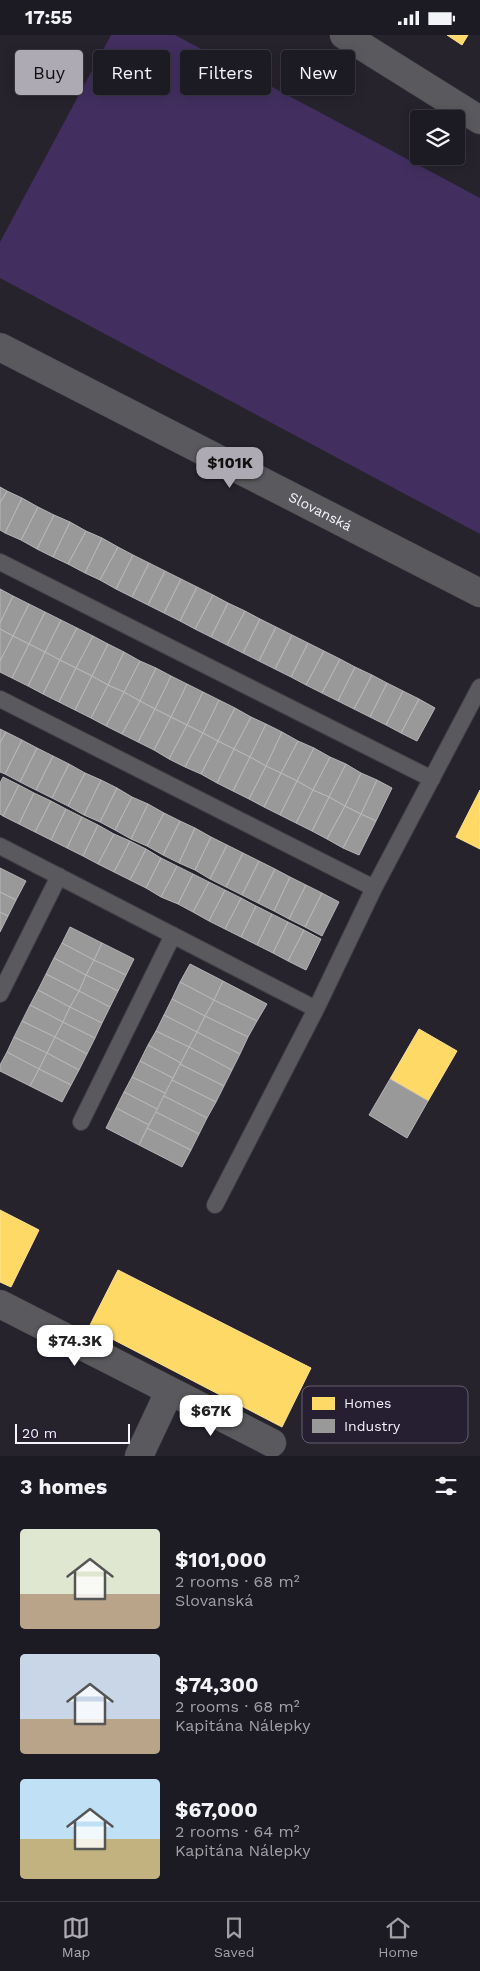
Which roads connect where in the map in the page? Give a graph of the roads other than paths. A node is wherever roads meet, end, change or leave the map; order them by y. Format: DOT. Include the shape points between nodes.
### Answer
graph roads {
  1 [pos="344,35"];
  2 [pos="480,120"];
  3 [pos="0,347"];
  4 [pos="0,562"];
  5 [pos="480,593"];
  6 [pos="480,687"];
  7 [pos="0,699"];
  8 [pos="432,779"];
  9 [pos="0,846"];
  10 [pos="59,876"];
  11 [pos="374,888"];
  12 [pos="173,935"];
  13 [pos="0,994"];
  14 [pos="316,1009"];
  15 [pos="81,1122"];
  16 [pos="215,1205"];
  17 [pos="0,1305"];
  18 [pos="169,1392"];
  19 [pos="272,1443"];
  20 [pos="139,1456"];
  1 -- 2 [label="street"];
  3 -- 5 [label="street, Slovanská"];
  4 -- 8 [label="lane"];
  6 -- 8 [label="lane"];
  7 -- 11 [label="lane"];
  8 -- 11 [label="lane"];
  9 -- 10 [label="lane"];
  10 -- 12 [label="lane"];
  10 -- 13 [label="lane"];
  11 -- 14 [label="lane"];
  12 -- 14 [label="lane"];
  12 -- 15 [label="lane"];
  14 -- 16 [label="lane"];
  17 -- 18 [label="street"];
  18 -- 19 [label="street"];
  18 -- 20 [label="street"];
}
